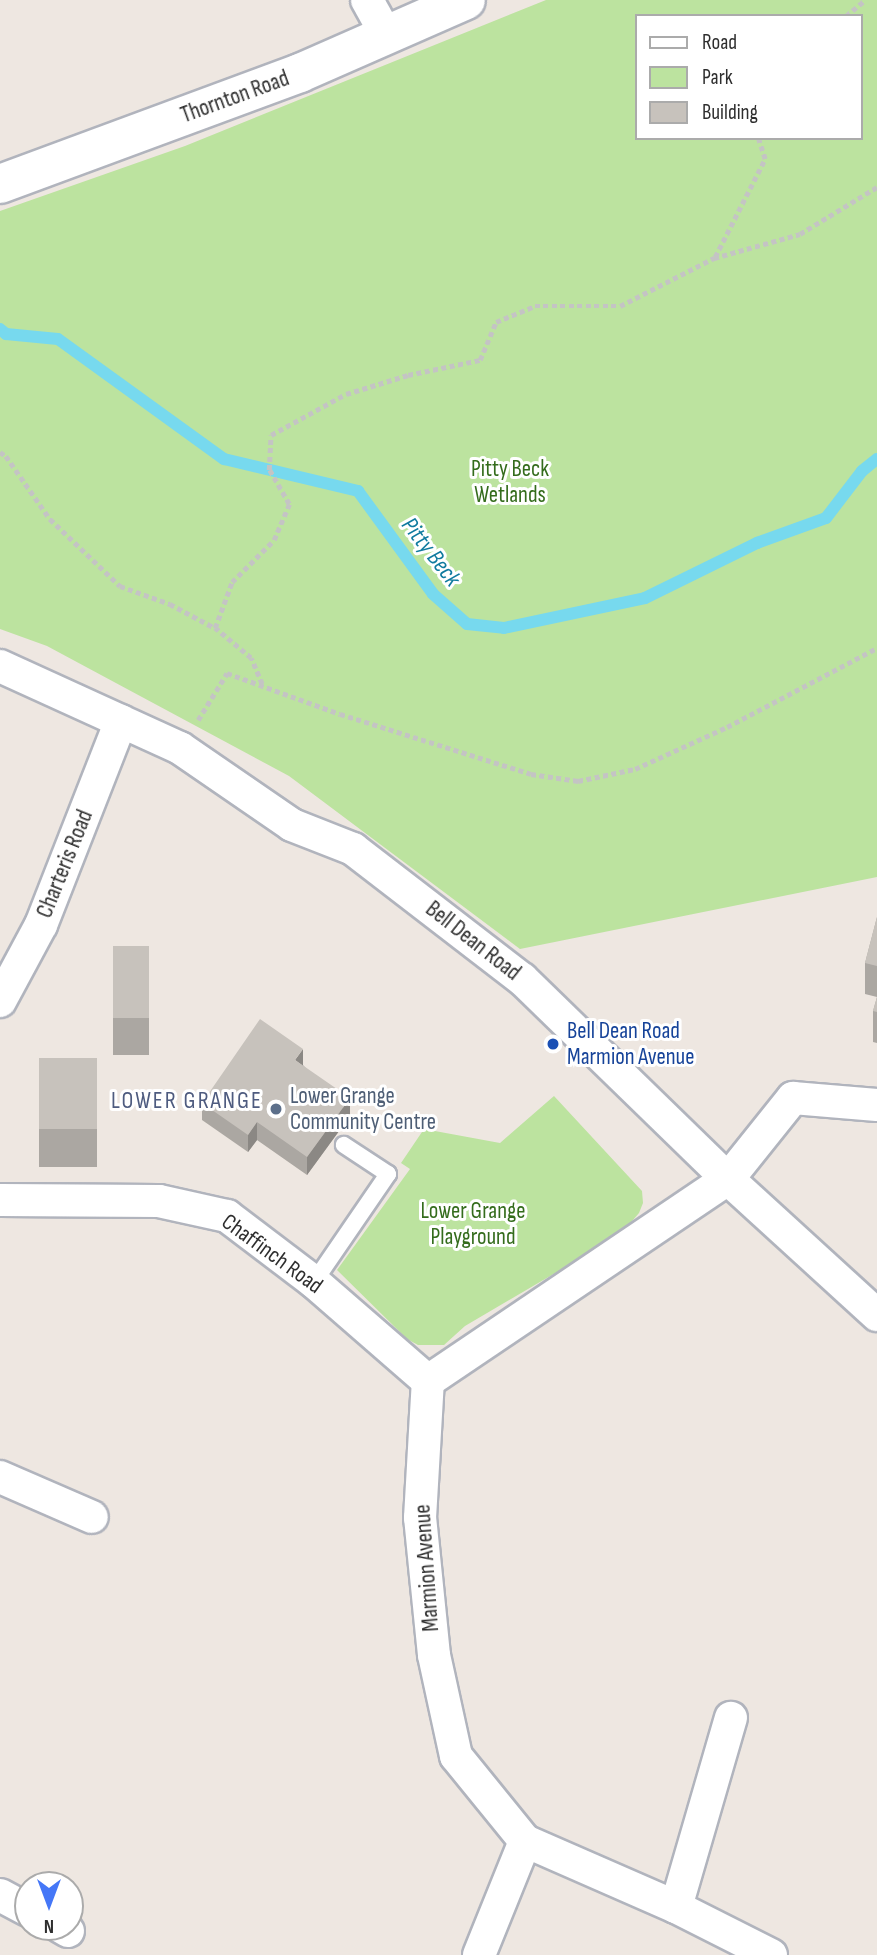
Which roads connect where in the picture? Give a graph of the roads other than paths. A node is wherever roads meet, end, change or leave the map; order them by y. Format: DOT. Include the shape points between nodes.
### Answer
graph roads {
  1 [pos="367,0"];
  2 [pos="466,0"];
  3 [pos="385,33"];
  4 [pos="0,184"];
  5 [pos="0,666"];
  6 [pos="121,722"];
  7 [pos="0,1001"];
  8 [pos="877,1105"];
  9 [pos="344,1145"];
  10 [pos="728,1179"];
  11 [pos="0,1200"];
  12 [pos="314,1282"];
  13 [pos="877,1315"];
  14 [pos="428,1381"];
  15 [pos="0,1477"];
  16 [pos="92,1517"];
  17 [pos="731,1718"];
  18 [pos="525,1841"];
  19 [pos="676,1907"];
  20 [pos="479,1955"];
  21 [pos="771,1955"];
  1 -- 3 [label="street"];
  2 -- 3 [label="main road, Thornton Road"];
  3 -- 4 [label="main road, Thornton Road" via="300,73"];
  5 -- 6 [label="street, Bell Dean Road"];
  6 -- 7 [label="street, Charteris Road" via="41,925"];
  6 -- 10 [label="street, Bell Dean Road" via="180,748 292,825 353,849 522,979"];
  8 -- 10 [label="street" via="793,1098"];
  9 -- 12 [label="lane" via="388,1174"];
  10 -- 13 [label="street, Bell Dean Road"];
  10 -- 14 [label="street"];
  11 -- 12 [label="street, Chaffinch Road" via="159,1201 226,1216"];
  12 -- 14 [label="street, Chaffinch Road"];
  14 -- 18 [label="street, Marmion Avenue" via="420,1518 434,1656 456,1756"];
  15 -- 16 [label="street"];
  17 -- 19 [label="street"];
  18 -- 19 [label="street, Marmion Avenue"];
  18 -- 20 [label="street"];
  19 -- 21 [label="street, Marmion Avenue"];
}
